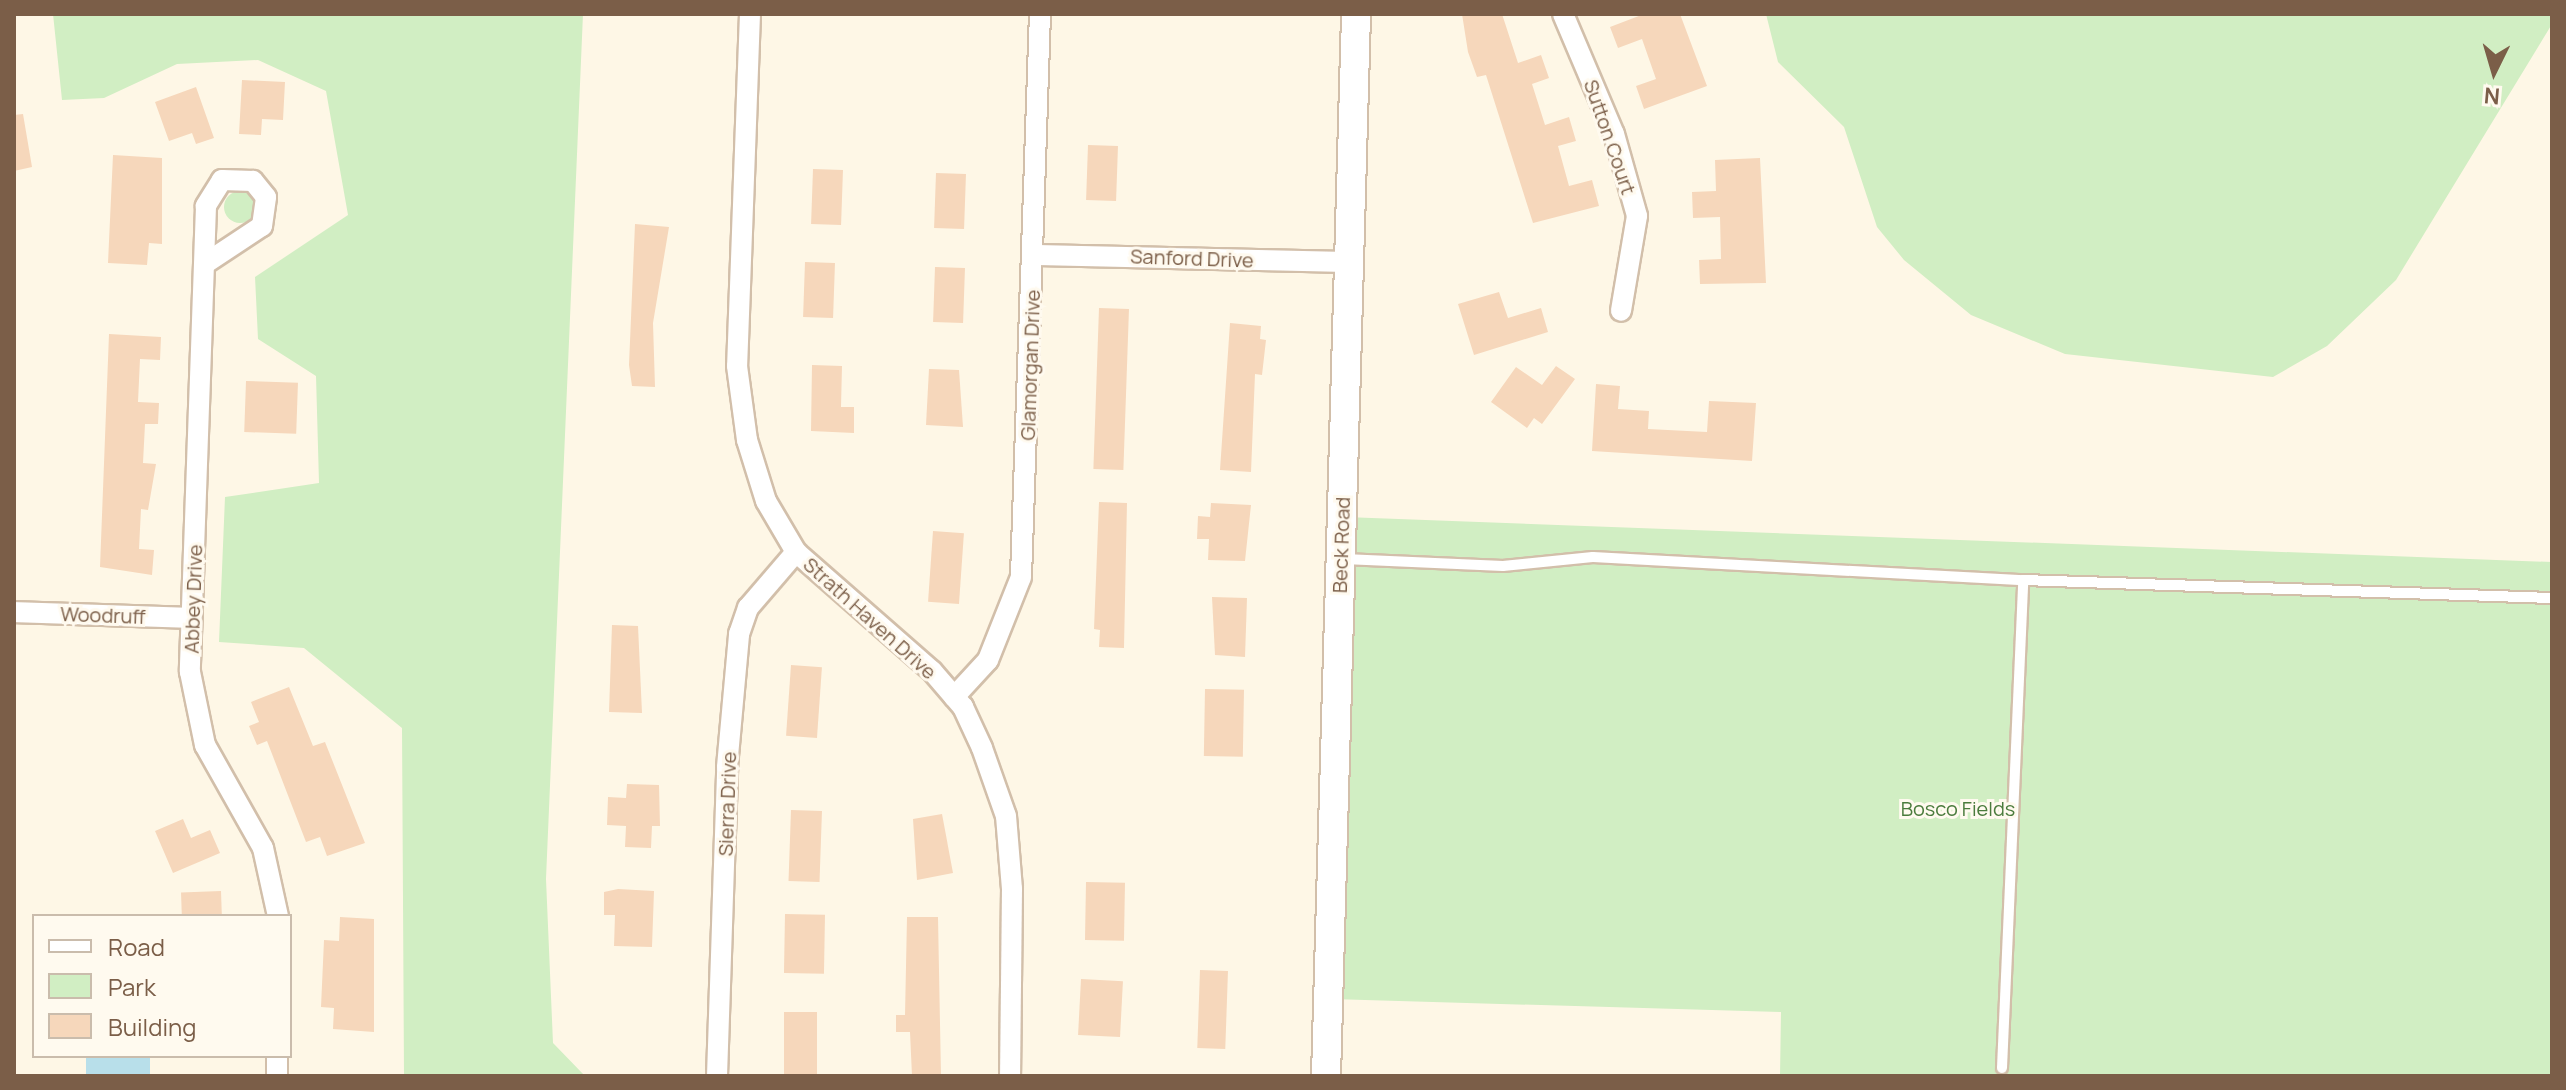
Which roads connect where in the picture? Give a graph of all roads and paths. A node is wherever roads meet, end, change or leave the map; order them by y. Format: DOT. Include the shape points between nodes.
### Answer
graph roads {
  1 [pos="750,14"];
  2 [pos="1040,14"];
  3 [pos="1356,14"];
  4 [pos="1563,14"];
  5 [pos="1036,255"];
  6 [pos="1348,262"];
  7 [pos="206,263"];
  8 [pos="1621,311"];
  9 [pos="796,552"];
  10 [pos="1341,559"];
  11 [pos="2023,580"];
  12 [pos="2552,598"];
  13 [pos="14,612"];
  14 [pos="191,618"];
  15 [pos="954,697"];
  16 [pos="278,914"];
  17 [pos="2002,1068"];
  18 [pos="717,1076"];
  19 [pos="1010,1076"];
  20 [pos="1326,1076"];
  1 -- 9 [label="street, Strath Haven Drive" via="737,366 747,440 766,501"];
  2 -- 5 [label="street, Glamorgan Drive"];
  3 -- 6 [label="main road, Beck Road"];
  4 -- 8 [label="street, Sutton Court" via="1614,134 1637,216"];
  5 -- 6 [label="street, Sanford Drive"];
  5 -- 15 [label="street, Glamorgan Drive" via="1021,577 988,660"];
  6 -- 10 [label="main road, Beck Road"];
  7 -- 14 [label="street, Abbey Drive"];
  9 -- 15 [label="street, Strath Haven Drive"];
  9 -- 18 [label="street, Sierra Drive" via="748,608 739,634 727,767"];
  10 -- 11 [label="lane" via="1503,566 1593,557"];
  10 -- 20 [label="main road, Beck Road"];
  11 -- 12 [label="lane"];
  11 -- 17 [label="lane"];
  13 -- 14 [label="street, Woodruff"];
  14 -- 16 [label="street, Abbey Drive" via="190,672 201,732 263,848"];
  15 -- 19 [label="street, Strath Haven Drive" via="982,748 1006,816 1012,889"];
}
